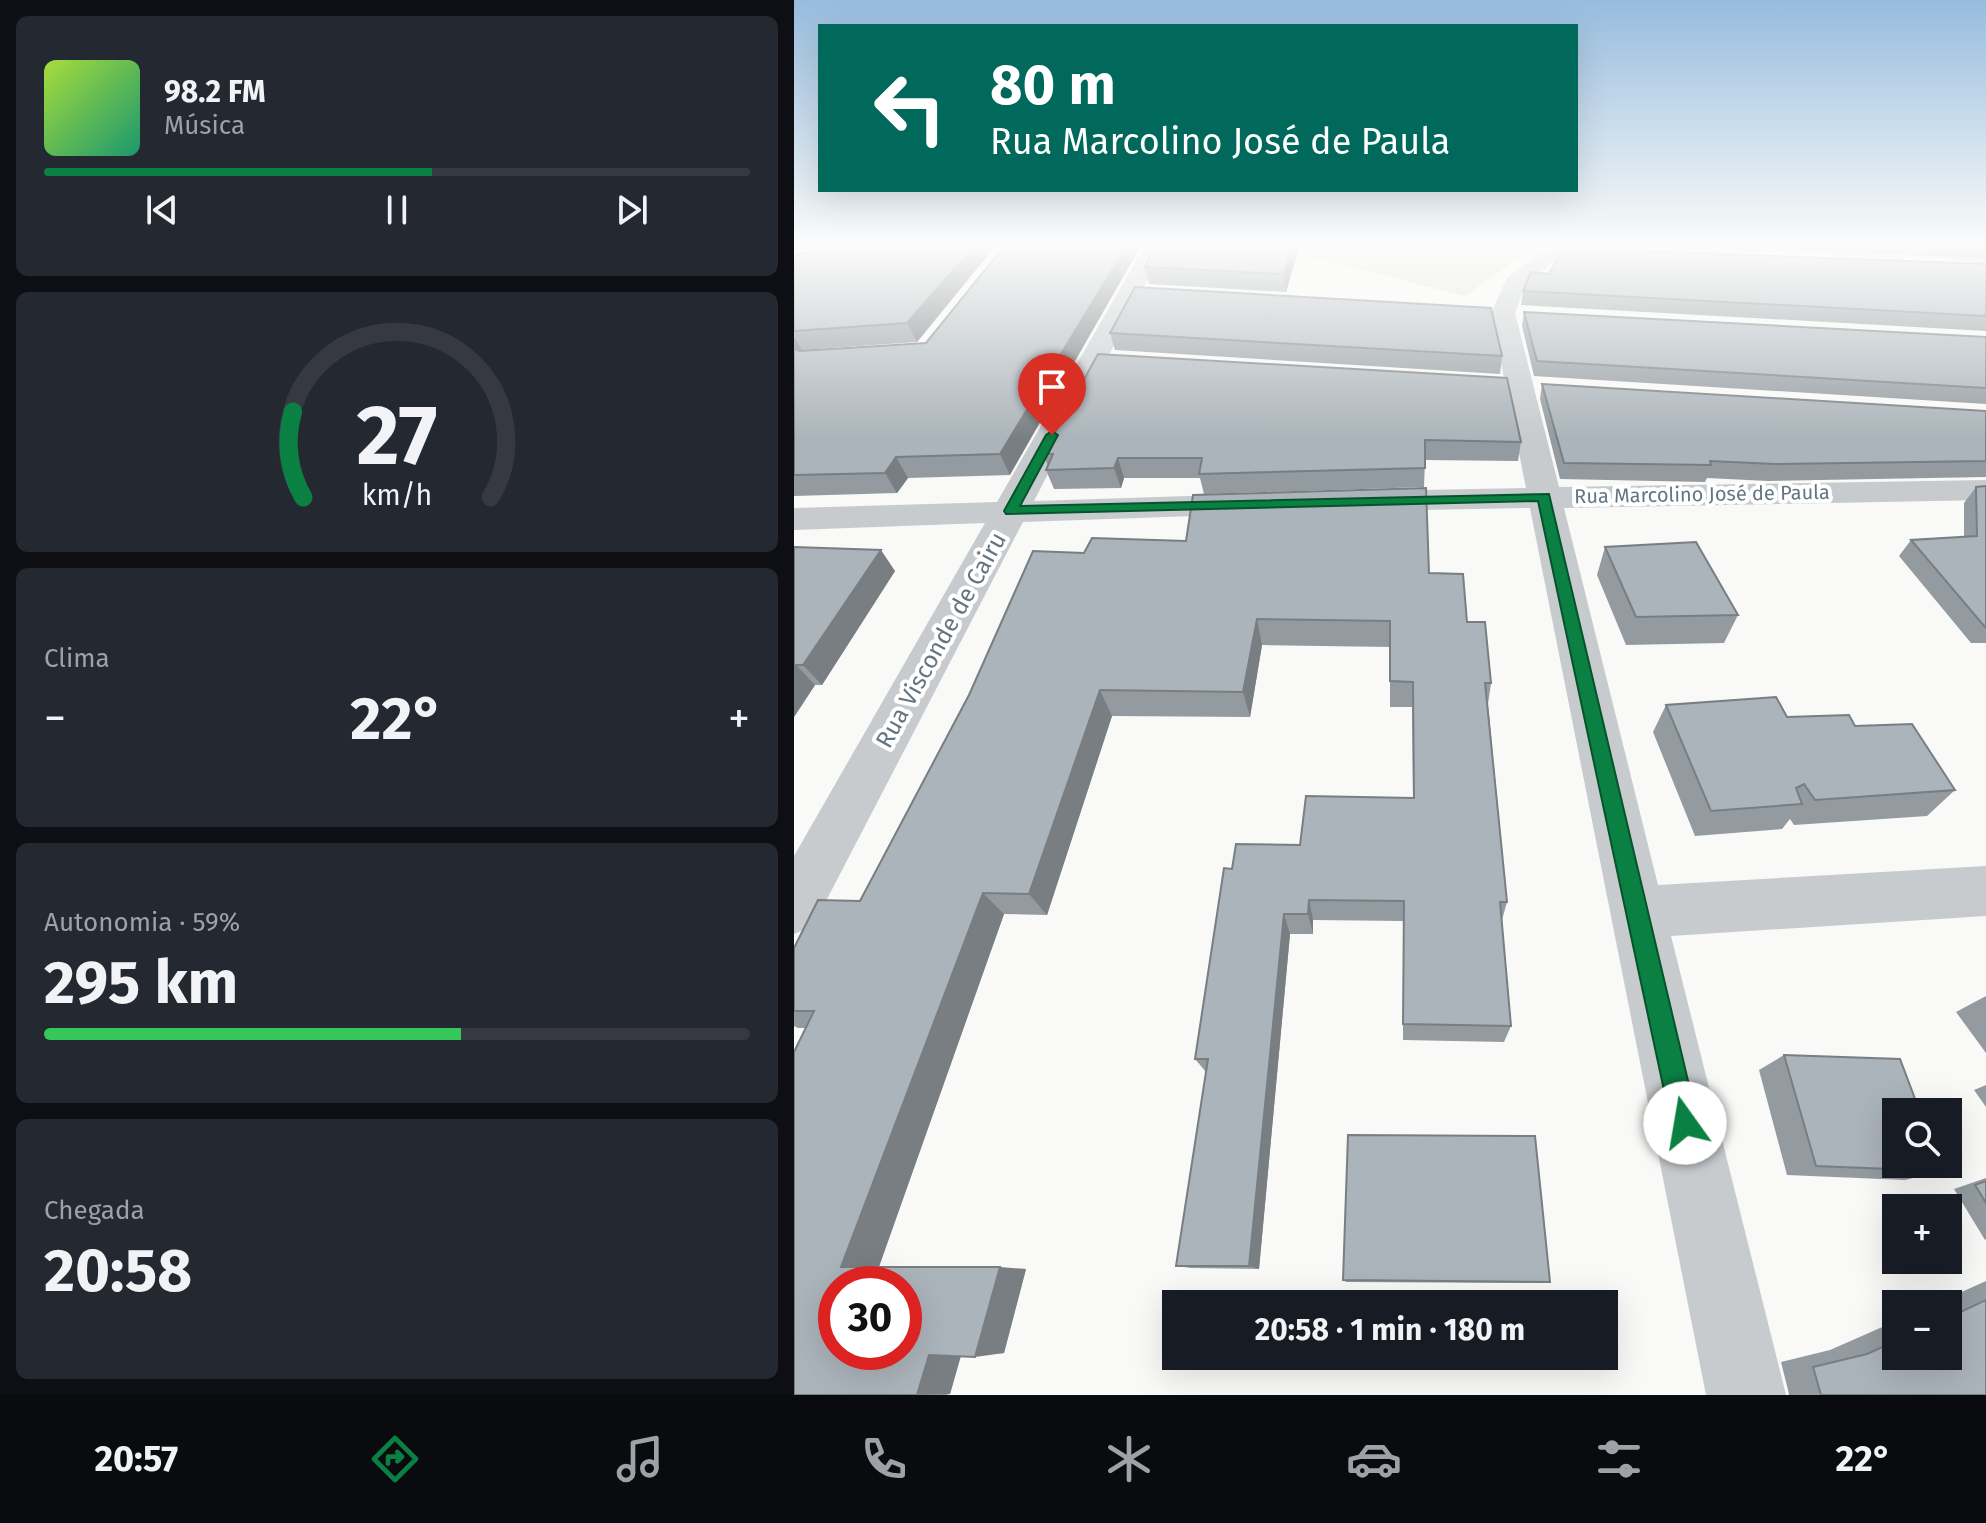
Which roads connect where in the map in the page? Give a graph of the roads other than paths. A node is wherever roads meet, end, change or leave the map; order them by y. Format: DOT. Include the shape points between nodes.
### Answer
graph roads {
  1 [pos="1137,309"];
  2 [pos="1505,309"];
  3 [pos="1472,311"];
  4 [pos="1503,313"];
  5 [pos="1534,315"];
  6 [pos="1488,384"];
  7 [pos="1519,386"];
  8 [pos="1551,388"];
  9 [pos="1986,490"];
  10 [pos="1544,497"];
  11 [pos="1338,502"];
  12 [pos="1290,503"];
  13 [pos="1011,511"];
  14 [pos="794,519"];
  15 [pos="1986,891"];
  16 [pos="794,908"];
  17 [pos="1637,912"];
  18 [pos="1746,1395"];
  1 -- 13 [label="street, Rua Visconde de Cairu"];
  2 -- 4 [label="street"];
  3 -- 4 [label="street"];
  4 -- 5 [label="street"];
  4 -- 7 [label="street"];
  6 -- 7 [label="street"];
  7 -- 8 [label="street"];
  7 -- 10 [label="street"];
  9 -- 10 [label="street, Rua Marcolino José de Paula"];
  10 -- 11 [label="street, Rua Marcolino José de Paula"];
  10 -- 17 [label="street"];
  12 -- 13 [label="street"];
  13 -- 14 [label="street"];
  13 -- 16 [label="street, Rua Visconde de Cairu"];
  15 -- 17 [label="street"];
  17 -- 18 [label="street"];
}
